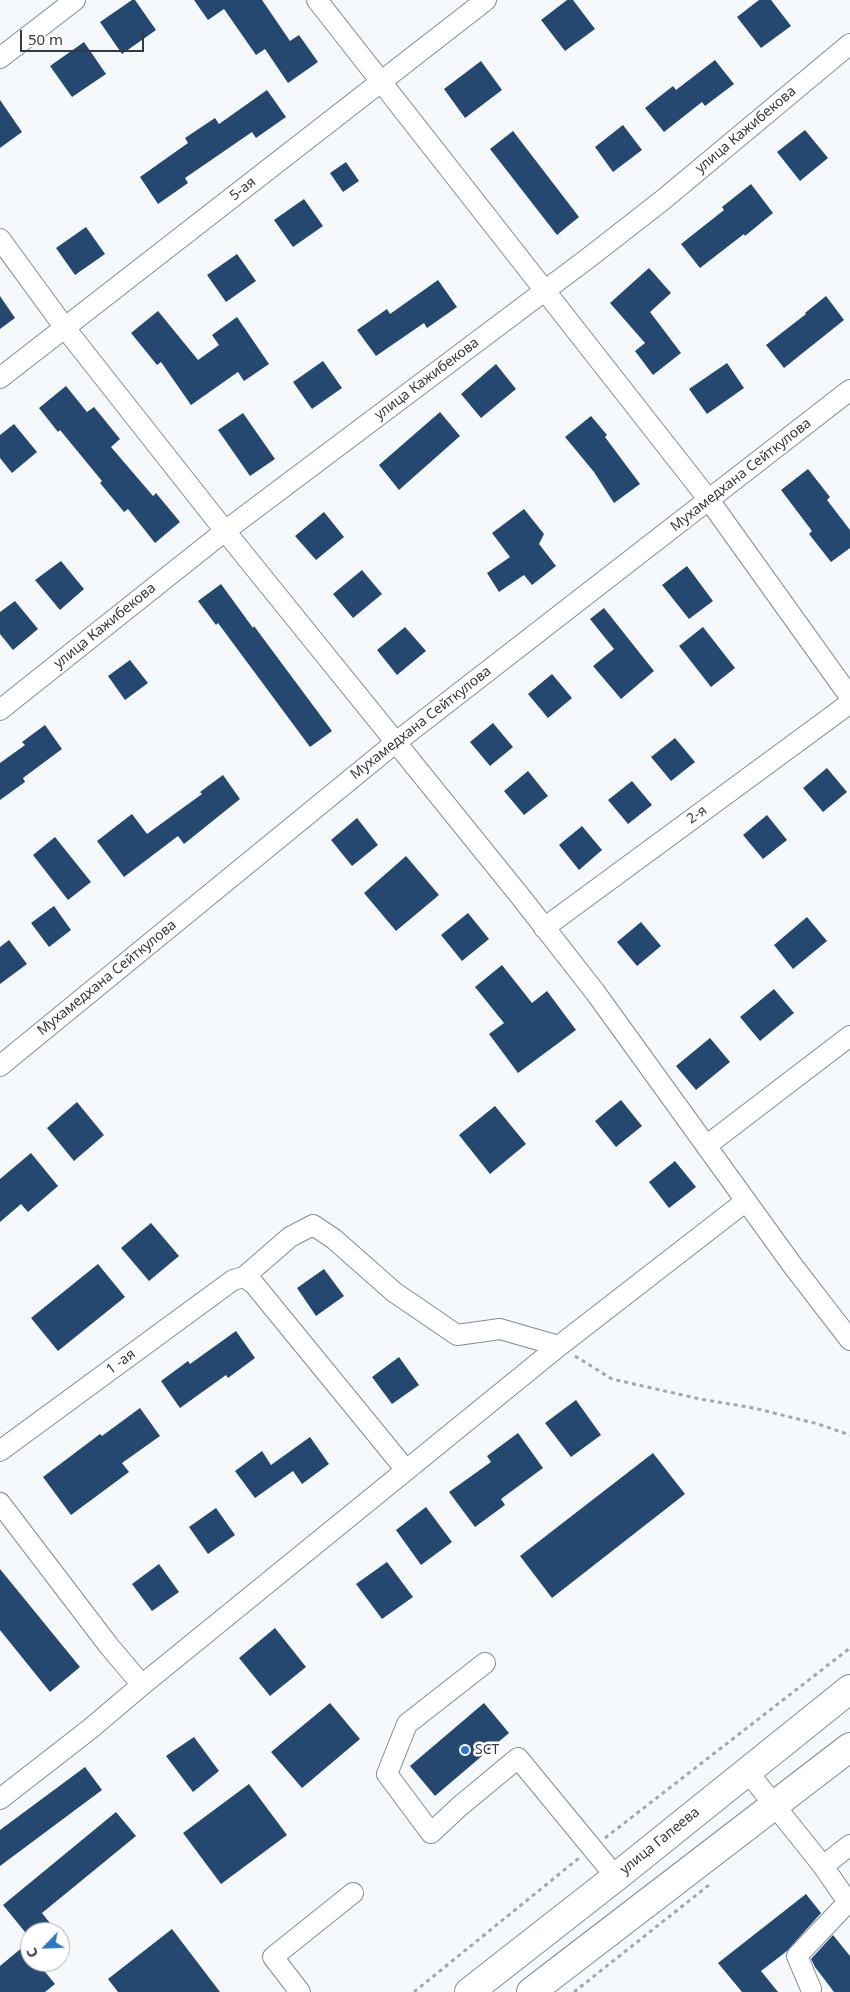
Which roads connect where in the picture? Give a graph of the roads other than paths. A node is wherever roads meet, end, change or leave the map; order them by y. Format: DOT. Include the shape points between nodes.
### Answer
graph roads {
  1 [pos="75,0"];
  2 [pos="317,0"];
  3 [pos="486,0"];
  4 [pos="850,44"];
  5 [pos="0,58"];
  6 [pos="382,82"];
  7 [pos="0,239"];
  8 [pos="544,291"];
  9 [pos="65,328"];
  10 [pos="0,378"];
  11 [pos="850,390"];
  12 [pos="709,500"];
  13 [pos="225,531"];
  14 [pos="850,697"];
  15 [pos="850,703"];
  16 [pos="0,710"];
  17 [pos="394,742"];
  18 [pos="544,928"];
  19 [pos="850,1036"];
  20 [pos="0,1066"];
  21 [pos="706,1146"];
  22 [pos="746,1201"];
  23 [pos="244,1277"];
  24 [pos="850,1340"];
  25 [pos="559,1346"];
  26 [pos="0,1451"];
  27 [pos="406,1470"];
  28 [pos="0,1503"];
  29 [pos="485,1663"];
  30 [pos="142,1685"];
  31 [pos="850,1689"];
  32 [pos="850,1746"];
  33 [pos="747,1771"];
  34 [pos="0,1798"];
  35 [pos="775,1806"];
  36 [pos="850,1845"];
  37 [pos="823,1866"];
  38 [pos="616,1877"];
  39 [pos="353,1893"];
  40 [pos="849,1903"];
  41 [pos="811,1989"];
  42 [pos="300,1992"];
  43 [pos="469,1992"];
  44 [pos="531,1992"];
  1 -- 5 [label="street"];
  2 -- 6 [label="street"];
  3 -- 6 [label="street, 5-ая"];
  4 -- 8 [label="street, улица Кажибекова" via="664,199"];
  6 -- 8 [label="street"];
  6 -- 9 [label="street, 5-ая"];
  7 -- 9 [label="street"];
  8 -- 12 [label="street"];
  8 -- 13 [label="street, улица Кажибекова"];
  9 -- 10 [label="street, 5-ая"];
  9 -- 13 [label="street"];
  11 -- 12 [label="street, Мухамедхана Сейткулова"];
  12 -- 14 [label="street"];
  12 -- 17 [label="street, Мухамедхана Сейткулова"];
  13 -- 16 [label="street, улица Кажибекова"];
  13 -- 17 [label="street"];
  15 -- 18 [label="street, 2-я"];
  17 -- 18 [label="street"];
  17 -- 20 [label="street, Мухамедхана Сейткулова"];
  18 -- 21 [label="street" via="595,992"];
  19 -- 21 [label="street"];
  21 -- 22 [label="street"];
  22 -- 24 [label="street"];
  22 -- 25 [label="street"];
  23 -- 25 [label="street, 1 -ая" via="290,1237 313,1225 334,1239 394,1292 457,1335 500,1329"];
  23 -- 26 [label="street, 1 -ая" via="233,1280"];
  23 -- 27 [label="street" via="254,1284"];
  25 -- 27 [label="street"];
  27 -- 30 [label="street"];
  28 -- 30 [label="street"];
  29 -- 38 [label="street" via="407,1724 387,1774 431,1833 518,1758"];
  30 -- 34 [label="street"];
  31 -- 33 [label="highway, улица Гапеева"];
  32 -- 35 [label="highway"];
  33 -- 35 [label="street"];
  33 -- 38 [label="highway, улица Гапеева"];
  35 -- 37 [label="street"];
  35 -- 44 [label="highway"];
  36 -- 37 [label="street"];
  37 -- 40 [label="street"];
  38 -- 43 [label="highway, улица Гапеева"];
  39 -- 42 [label="street" via="273,1957"];
  40 -- 41 [label="street" via="797,1956"];
}
